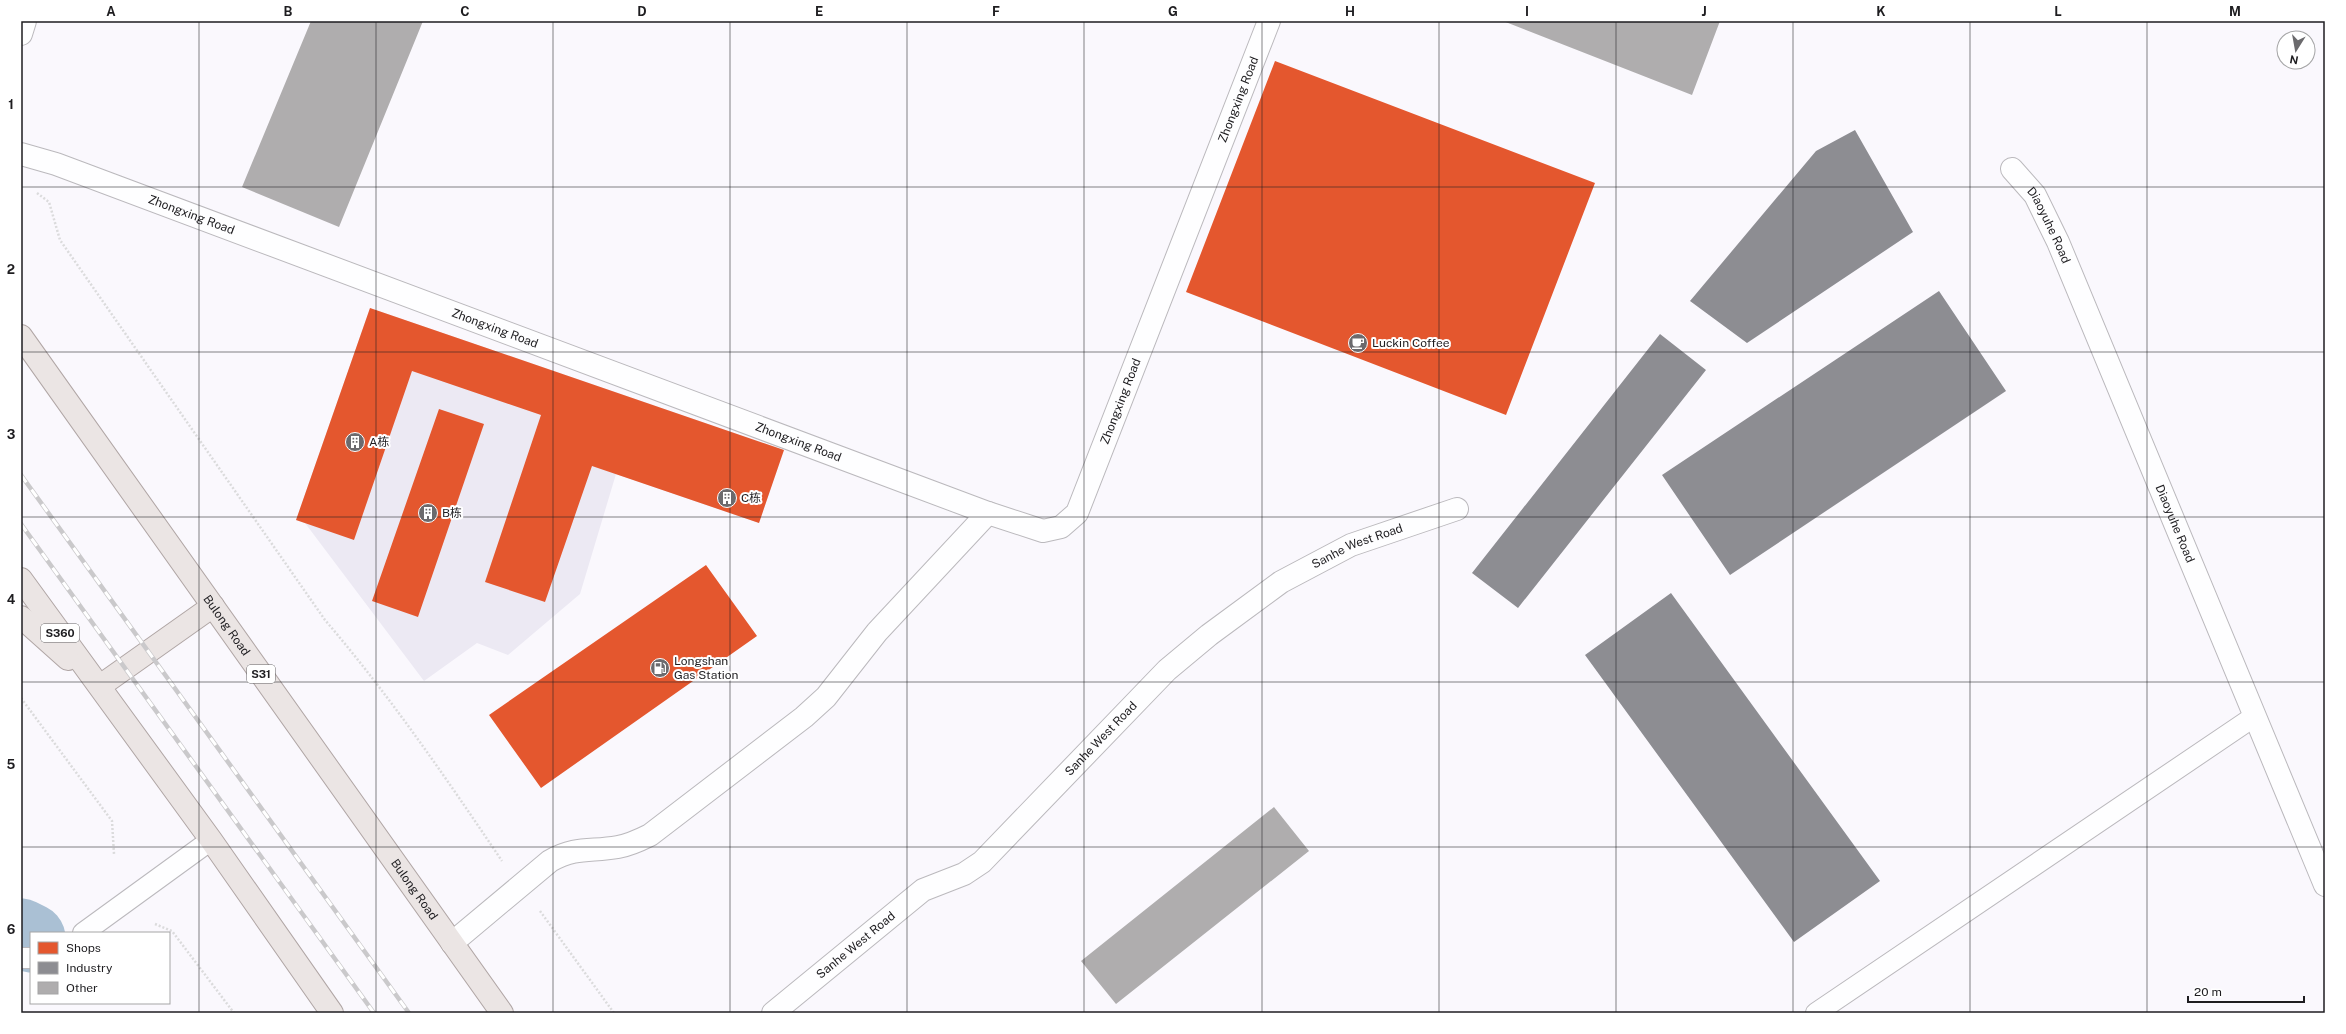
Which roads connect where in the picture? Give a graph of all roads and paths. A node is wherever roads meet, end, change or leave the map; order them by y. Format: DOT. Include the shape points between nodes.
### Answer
graph roads {
  1 [pos="25,21"];
  2 [pos="1269,21"];
  3 [pos="21,34"];
  4 [pos="21,154"];
  5 [pos="2012,169"];
  6 [pos="49,202"];
  7 [pos="21,336"];
  8 [pos="1457,508"];
  9 [pos="988,513"];
  10 [pos="21,579"];
  11 [pos="213,606"];
  12 [pos="21,618"];
  13 [pos="100,686"];
  14 [pos="21,698"];
  15 [pos="2255,716"];
  16 [pos="211,840"];
  17 [pos="114,854"];
  18 [pos="504,863"];
  19 [pos="2325,885"];
  20 [pos="536,906"];
  21 [pos="155,924"];
  22 [pos="84,932"];
  23 [pos="452,943"];
  24 [pos="234,1013"];
  25 [pos="332,1013"];
  26 [pos="502,1013"];
  27 [pos="614,1013"];
  28 [pos="773,1013"];
  29 [pos="1816,1013"];
  1 -- 3 [label="street"];
  2 -- 9 [label="street, Zhongxing Road" via="1077,514 1061,527 1042,531"];
  4 -- 9 [label="street, Zhongxing Road" via="70,170"];
  5 -- 15 [label="street, Diaoyuhe Road" via="2035,195 2058,242"];
  6 -- 18 [label="path" via="60,240 325,620 368,670 420,740"];
  7 -- 11 [label="main road, Bulong Road / S31"];
  8 -- 28 [label="street, Sanhe West Road" via="1351,545 1281,582 1209,635 1167,670 982,862 964,874 923,890"];
  9 -- 23 [label="street" via="877,632 826,697 804,717 650,835 632,844 565,853 550,862"];
  10 -- 13 [label="main road, S360"];
  11 -- 13 [label="main road"];
  11 -- 23 [label="main road, Bulong Road / S31"];
  12 -- 13 [label="main road"];
  13 -- 16 [label="main road"];
  14 -- 17 [label="path" via="112,821"];
  15 -- 19 [label="street, Diaoyuhe Road"];
  15 -- 29 [label="lane"];
  16 -- 22 [label="lane"];
  16 -- 25 [label="main road"];
  20 -- 27 [label="path"];
  21 -- 24 [label="path" via="172,931"];
  23 -- 26 [label="main road, Bulong Road / S31"];
}
